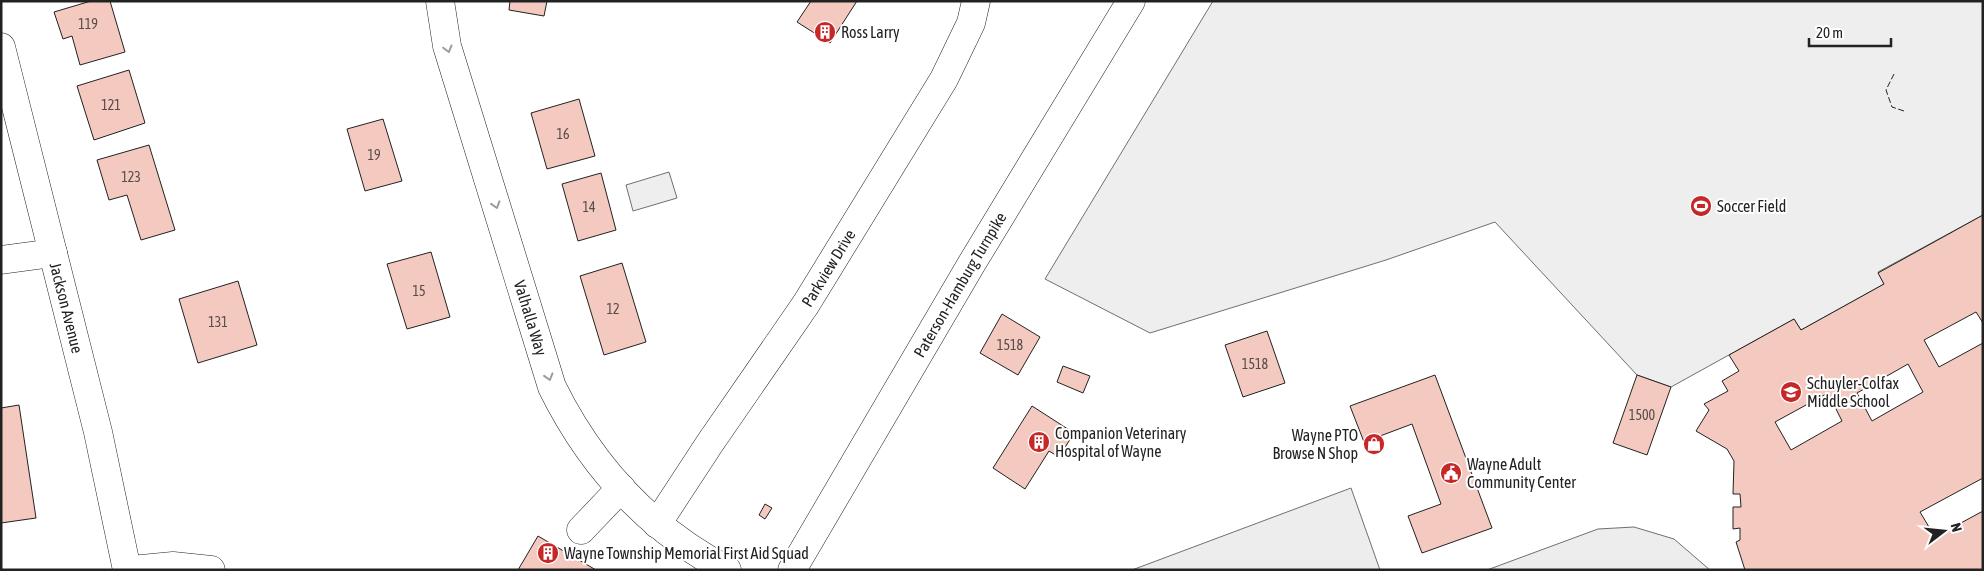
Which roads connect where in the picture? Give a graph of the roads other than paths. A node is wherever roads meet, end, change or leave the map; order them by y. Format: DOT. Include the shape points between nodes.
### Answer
graph roads {
  1 [pos="440,1"];
  2 [pos="976,1"];
  3 [pos="1131,1"];
  4 [pos="1,47"];
  5 [pos="53,253"];
  6 [pos="1,260"];
  7 [pos="621,488"];
  8 [pos="658,524"];
  9 [pos="581,530"];
  10 [pos="127,570"];
  11 [pos="131,570"];
  12 [pos="211,570"];
  13 [pos="728,570"];
  14 [pos="792,570"];
  1 -- 7 [label="street, Valhalla Way, one-way" via="447,46 552,388 588,449"];
  2 -- 8 [label="street, Parkview Drive" via="971,23 944,79 812,296"];
  3 -- 14 [label="street, Paterson-Hamburg Turnpike"];
  4 -- 5 [label="street, Jackson Avenue"];
  5 -- 6 [label="street"];
  5 -- 10 [label="street, Jackson Avenue" via="98,432"];
  7 -- 8 [label="street, Valhalla Way"];
  7 -- 9 [label="street"];
  8 -- 13 [label="street, Valhalla Way" via="694,553"];
  11 -- 12 [label="street" via="173,566"];
}
